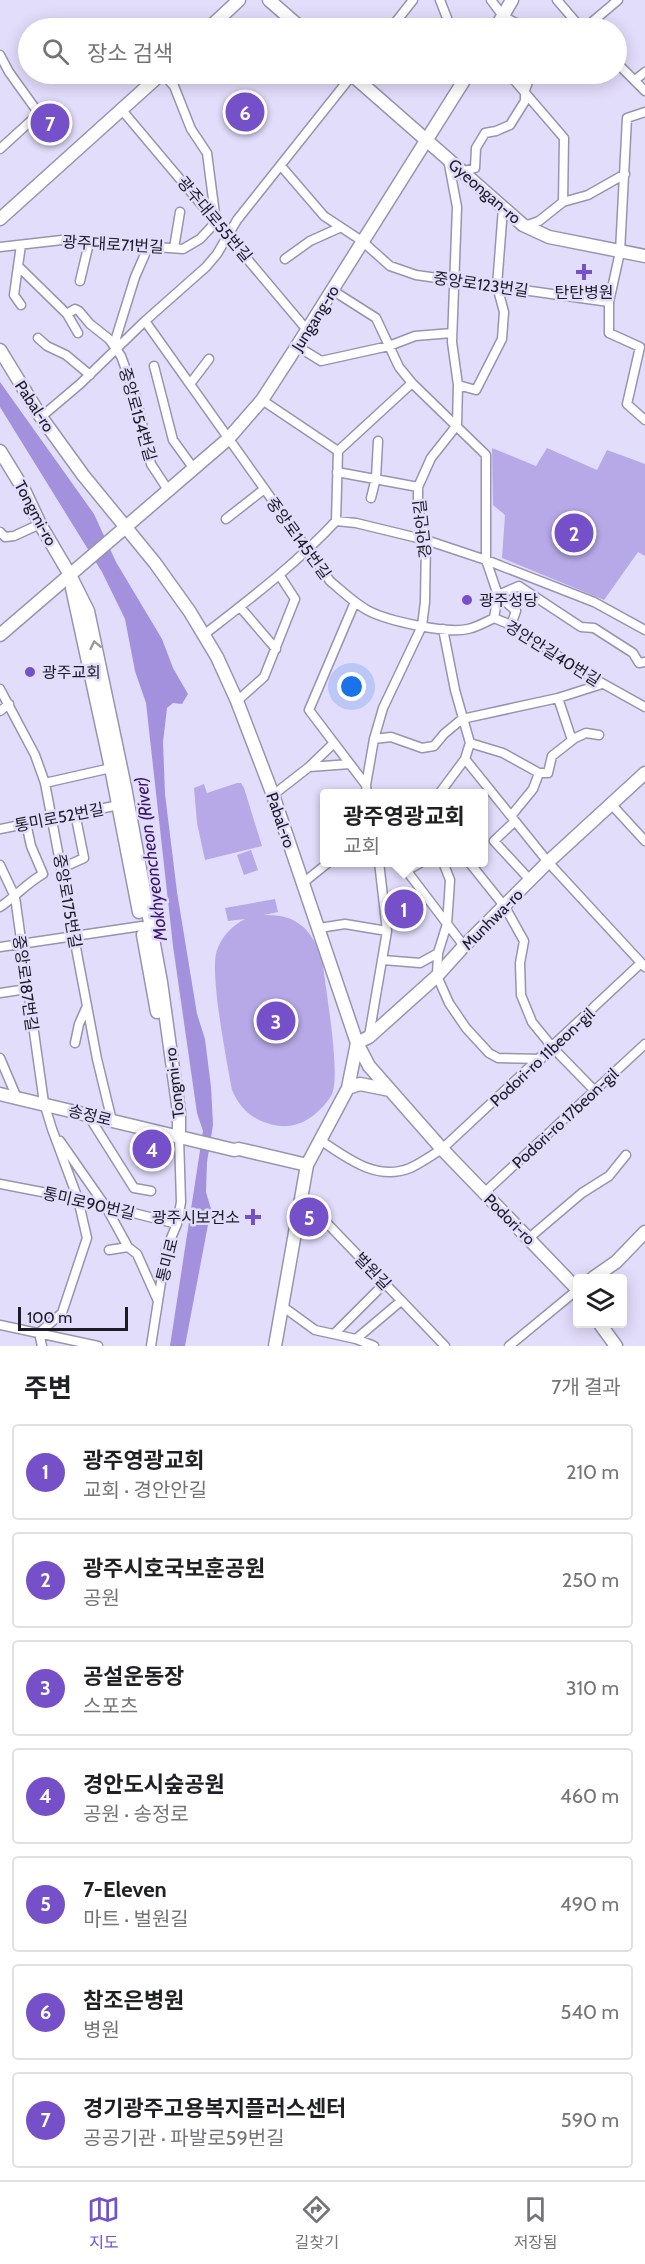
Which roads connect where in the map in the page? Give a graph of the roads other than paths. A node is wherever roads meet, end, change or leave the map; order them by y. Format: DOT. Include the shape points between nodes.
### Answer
graph roads {
  1 [pos="239,0"];
  2 [pos="269,0"];
  3 [pos="413,0"];
  4 [pos="440,0"];
  5 [pos="491,0"];
  6 [pos="512,0"];
  7 [pos="557,0"];
  8 [pos="618,0"];
  9 [pos="503,15"];
  10 [pos="220,18"];
  11 [pos="290,18"];
  12 [pos="399,18"];
  13 [pos="447,18"];
  14 [pos="501,18"];
  15 [pos="508,18"];
  16 [pos="574,18"];
  17 [pos="596,18"];
  18 [pos="0,55"];
  19 [pos="627,72"];
  20 [pos="645,72"];
  21 [pos="635,80"];
  22 [pos="150,84"];
  23 [pos="172,84"];
  24 [pos="344,84"];
  25 [pos="364,84"];
  26 [pos="461,84"];
  27 [pos="519,84"];
  28 [pos="527,84"];
  29 [pos="525,90"];
  30 [pos="645,91"];
  31 [pos="121,109"];
  32 [pos="645,112"];
  33 [pos="426,138"];
  34 [pos="0,148"];
  35 [pos="448,158"];
  36 [pos="281,165"];
  37 [pos="469,170"];
  38 [pos="625,174"];
  39 [pos="564,202"];
  40 [pos="503,208"];
  41 [pos="180,212"];
  42 [pos="0,219"];
  43 [pos="216,222"];
  44 [pos="525,226"];
  45 [pos="339,228"];
  46 [pos="228,234"];
  47 [pos="362,241"];
  48 [pos="89,243"];
  49 [pos="21,245"];
  50 [pos="149,245"];
  51 [pos="0,247"];
  52 [pos="174,248"];
  53 [pos="620,252"];
  54 [pos="645,256"];
  55 [pos="285,259"];
  56 [pos="18,266"];
  57 [pos="455,280"];
  58 [pos="80,281"];
  59 [pos="497,286"];
  60 [pos="332,290"];
  61 [pos="609,302"];
  62 [pos="21,304"];
  63 [pos="67,314"];
  64 [pos="145,321"];
  65 [pos="307,330"];
  66 [pos="78,333"];
  67 [pos="452,333"];
  68 [pos="38,338"];
  69 [pos="297,346"];
  70 [pos="389,346"];
  71 [pos="117,348"];
  72 [pos="0,350"];
  73 [pos="209,359"];
  74 [pos="153,366"];
  75 [pos="90,375"];
  76 [pos="412,383"];
  77 [pos="190,384"];
  78 [pos="458,385"];
  79 [pos="262,400"];
  80 [pos="40,417"];
  81 [pos="645,420"];
  82 [pos="457,425"];
  83 [pos="228,439"];
  84 [pos="378,441"];
  85 [pos="0,452"];
  86 [pos="338,452"];
  87 [pos="194,469"];
  88 [pos="337,472"];
  89 [pos="376,478"];
  90 [pos="418,487"];
  91 [pos="168,490"];
  92 [pos="263,490"];
  93 [pos="371,498"];
  94 [pos="226,519"];
  95 [pos="336,521"];
  96 [pos="40,524"];
  97 [pos="124,528"];
  98 [pos="0,532"];
  99 [pos="426,540"];
  100 [pos="308,551"];
  101 [pos="486,560"];
  102 [pos="75,571"];
  103 [pos="280,576"];
  104 [pos="498,595"];
  105 [pos="355,602"];
  106 [pos="240,607"];
  107 [pos="494,618"];
  108 [pos="511,625"];
  109 [pos="422,626"];
  110 [pos="443,629"];
  111 [pos="645,630"];
  112 [pos="205,634"];
  113 [pos="0,635"];
  114 [pos="276,649"];
  115 [pos="645,662"];
  116 [pos="602,684"];
  117 [pos="0,689"];
  118 [pos="558,698"];
  119 [pos="237,701"];
  120 [pos="9,704"];
  121 [pos="645,707"];
  122 [pos="0,711"];
  123 [pos="462,719"];
  124 [pos="599,735"];
  125 [pos="374,739"];
  126 [pos="572,740"];
  127 [pos="334,743"];
  128 [pos="470,743"];
  129 [pos="465,759"];
  130 [pos="350,764"];
  131 [pos="309,767"];
  132 [pos="111,768"];
  133 [pos="539,773"];
  134 [pos="645,773"];
  135 [pos="45,783"];
  136 [pos="446,784"];
  137 [pos="366,789"];
  138 [pos="442,789"];
  139 [pos="450,789"];
  140 [pos="273,795"];
  141 [pos="119,805"];
  142 [pos="612,805"];
  143 [pos="75,813"];
  144 [pos="53,818"];
  145 [pos="513,819"];
  146 [pos="26,823"];
  147 [pos="0,829"];
  148 [pos="645,841"];
  149 [pos="548,862"];
  150 [pos="0,865"];
  151 [pos="323,867"];
  152 [pos="380,867"];
  153 [pos="403,867"];
  154 [pos="413,867"];
  155 [pos="444,867"];
  156 [pos="473,867"];
  157 [pos="62,868"];
  158 [pos="406,871"];
  159 [pos="531,881"];
  160 [pos="303,883"];
  161 [pos="15,897"];
  162 [pos="0,907"];
  163 [pos="505,907"];
  164 [pos="447,924"];
  165 [pos="142,926"];
  166 [pos="319,928"];
  167 [pos="387,931"];
  168 [pos="75,936"];
  169 [pos="20,944"];
  170 [pos="464,946"];
  171 [pos="0,947"];
  172 [pos="438,953"];
  173 [pos="382,960"];
  174 [pos="643,965"];
  175 [pos="437,976"];
  176 [pos="27,989"];
  177 [pos="0,993"];
  178 [pos="87,1005"];
  179 [pos="369,1037"];
  180 [pos="75,1043"];
  181 [pos="357,1043"];
  182 [pos="645,1044"];
  183 [pos="552,1048"];
  184 [pos="0,1058"];
  185 [pos="541,1059"];
  186 [pos="348,1088"];
  187 [pos="390,1090"];
  188 [pos="595,1091"];
  189 [pos="0,1094"];
  190 [pos="17,1098"];
  191 [pos="44,1103"];
  192 [pos="88,1114"];
  193 [pos="112,1121"];
  194 [pos="52,1129"];
  195 [pos="182,1138"];
  196 [pos="320,1140"];
  197 [pos="442,1149"];
  198 [pos="626,1155"];
  199 [pos="307,1168"];
  200 [pos="0,1184"];
  201 [pos="151,1191"];
  202 [pos="484,1193"];
  203 [pos="301,1196"];
  204 [pos="78,1199"];
  205 [pos="106,1207"];
  206 [pos="177,1224"];
  207 [pos="645,1232"];
  208 [pos="529,1238"];
  209 [pos="128,1247"];
  210 [pos="109,1250"];
  211 [pos="599,1274"];
  212 [pos="385,1283"];
  213 [pos="573,1285"];
  214 [pos="573,1294"];
  215 [pos="158,1301"];
  216 [pos="401,1301"];
  217 [pos="282,1306"];
  218 [pos="0,1325"];
  219 [pos="603,1328"];
  220 [pos="39,1333"];
  221 [pos="334,1334"];
  222 [pos="356,1339"];
  223 [pos="42,1346"];
  224 [pos="98,1346"];
  225 [pos="151,1346"];
  226 [pos="275,1346"];
  227 [pos="374,1346"];
  228 [pos="445,1346"];
  229 [pos="509,1346"];
  230 [pos="616,1346"];
  1 -- 10 [label="street"];
  2 -- 11 [label="street"];
  3 -- 12 [label="street"];
  4 -- 13 [label="street"];
  5 -- 9 [label="street"];
  6 -- 9 [label="street"];
  7 -- 16 [label="street"];
  8 -- 17 [label="street"];
  9 -- 14 [label="street"];
  9 -- 15 [label="street"];
  18 -- 34 [label="street" via="37,111"];
  19 -- 21 [label="street"];
  20 -- 21 [label="street"];
  21 -- 30 [label="street"];
  22 -- 31 [label="street"];
  23 -- 43 [label="street" via="191,129 207,153"];
  24 -- 36 [label="street"];
  25 -- 33 [label="street, Gyeongan-ro"];
  26 -- 33 [label="street, Jungang-ro"];
  27 -- 29 [label="street"];
  28 -- 29 [label="street"];
  29 -- 37 [label="street" via="525,101 510,125 485,133"];
  29 -- 39 [label="street" via="564,138"];
  31 -- 42 [label="street"];
  31 -- 43 [label="street, 광주대로55번길"];
  32 -- 38 [label="street" via="627,118"];
  33 -- 35 [label="street, Gyeongan-ro"];
  33 -- 47 [label="street, Jungang-ro"];
  35 -- 37 [label="street, Gyeongan-ro"];
  35 -- 57 [label="street" via="457,207"];
  36 -- 45 [label="street, 중앙로123번길"];
  36 -- 46 [label="street"];
  37 -- 40 [label="street, Gyeongan-ro"];
  38 -- 39 [label="street" via="588,195"];
  38 -- 53 [label="street"];
  39 -- 44 [label="street"];
  40 -- 44 [label="street, Gyeongan-ro"];
  40 -- 59 [label="street"];
  41 -- 52 [label="street"];
  43 -- 46 [label="street, 광주대로55번길"];
  43 -- 52 [label="street, 광주대로71번길" via="193,245"];
  44 -- 53 [label="street, Gyeongan-ro" via="549,237"];
  45 -- 47 [label="street, 중앙로123번길"];
  45 -- 55 [label="street" via="310,241"];
  46 -- 64 [label="street" via="206,267"];
  46 -- 65 [label="street, 광주대로55번길"];
  47 -- 57 [label="street, 중앙로123번길" via="390,266 416,275"];
  47 -- 60 [label="street, Jungang-ro"];
  48 -- 49 [label="street, 광주대로71번길" via="62,240"];
  48 -- 50 [label="street, 광주대로71번길"];
  48 -- 58 [label="street"];
  49 -- 51 [label="street, 광주대로71번길"];
  49 -- 56 [label="street"];
  50 -- 52 [label="street, 광주대로71번길"];
  50 -- 71 [label="street" via="116,338"];
  53 -- 54 [label="street, Gyeongan-ro"];
  53 -- 61 [label="street"];
  56 -- 62 [label="street" via="14,295"];
  56 -- 63 [label="street, 중앙로154번길"];
  57 -- 59 [label="street, 중앙로123번길"];
  57 -- 67 [label="street"];
  59 -- 61 [label="street, 중앙로123번길"];
  59 -- 78 [label="street" via="504,312 502,339 476,390"];
  60 -- 65 [label="street, Jungang-ro"];
  60 -- 70 [label="street" via="376,318"];
  61 -- 81 [label="street" via="609,333 640,347 627,404"];
  63 -- 66 [label="street"];
  63 -- 71 [label="street, 중앙로154번길" via="79,311"];
  64 -- 71 [label="street"];
  64 -- 77 [label="street, 중앙로145번길"];
  65 -- 69 [label="street, Jungang-ro"];
  67 -- 70 [label="street" via="415,336"];
  67 -- 78 [label="street"];
  68 -- 75 [label="street"];
  69 -- 70 [label="street" via="321,360"];
  69 -- 79 [label="street, Jungang-ro"];
  70 -- 76 [label="street"];
  71 -- 75 [label="street"];
  71 -- 91 [label="street, 중앙로154번길" via="136,397 152,464"];
  72 -- 80 [label="street, Pabal-ro"];
  73 -- 77 [label="street"];
  74 -- 87 [label="street" via="173,440"];
  75 -- 80 [label="street"];
  76 -- 82 [label="street"];
  76 -- 86 [label="street"];
  77 -- 83 [label="street, 중앙로145번길"];
  78 -- 82 [label="street"];
  79 -- 83 [label="street, Jungang-ro"];
  79 -- 86 [label="street"];
  80 -- 97 [label="street, Pabal-ro"];
  82 -- 90 [label="street, 경안안길" via="431,458"];
  82 -- 101 [label="street" via="486,455"];
  83 -- 87 [label="street, Jungang-ro"];
  83 -- 92 [label="street, 중앙로145번길"];
  84 -- 89 [label="street"];
  85 -- 96 [label="street, Tongmi-ro"];
  86 -- 88 [label="street"];
  87 -- 91 [label="street, Jungang-ro"];
  88 -- 89 [label="street"];
  88 -- 95 [label="street"];
  89 -- 90 [label="street"];
  89 -- 93 [label="street"];
  90 -- 99 [label="street, 경안안길" via="418,508"];
  91 -- 97 [label="street, Jungang-ro"];
  92 -- 94 [label="street"];
  92 -- 100 [label="street, 중앙로145번길"];
  95 -- 99 [label="street"];
  95 -- 100 [label="street"];
  96 -- 98 [label="street" via="14,536 5,537"];
  96 -- 102 [label="street, Tongmi-ro"];
  97 -- 102 [label="street, Jungang-ro"];
  97 -- 112 [label="street, Pabal-ro" via="161,571"];
  99 -- 101 [label="street"];
  99 -- 109 [label="street, 경안안길"];
  100 -- 103 [label="street"];
  100 -- 105 [label="street, 중앙로145번길" via="330,581"];
  101 -- 104 [label="street"];
  101 -- 111 [label="street" via="594,602"];
  102 -- 113 [label="street"];
  102 -- 132 [label="street, Tongmi-ro" via="75,610"];
  195 -- 102 [label="street, Tongmi-ro, one-way" via="160,982 125,787 88,611"];
  103 -- 106 [label="street"];
  103 -- 114 [label="street" via="295,599"];
  104 -- 107 [label="street"];
  104 -- 108 [label="street" via="516,611"];
  104 -- 115 [label="street" via="519,586 581,627 594,628 633,653 639,663"];
  105 -- 109 [label="street, 중앙로145번길" via="369,611"];
  105 -- 127 [label="street" via="309,710"];
  106 -- 112 [label="street"];
  106 -- 114 [label="street"];
  107 -- 108 [label="street, 경안안길40번길"];
  107 -- 110 [label="street, 경안안길40번길" via="468,630"];
  108 -- 116 [label="street, 경안안길40번길"];
  109 -- 110 [label="street, 경안안길40번길"];
  109 -- 125 [label="street, 경안안길" via="383,708"];
  110 -- 123 [label="street"];
  112 -- 119 [label="street, Pabal-ro"];
  114 -- 119 [label="street" via="264,677"];
  116 -- 118 [label="street"];
  116 -- 121 [label="street, 경안안길40번길"];
  117 -- 120 [label="street, 중앙로175번길"];
  118 -- 123 [label="street"];
  118 -- 126 [label="street"];
  119 -- 140 [label="street, Pabal-ro"];
  120 -- 122 [label="street"];
  120 -- 135 [label="street, 중앙로175번길"];
  123 -- 125 [label="street" via="434,746 422,748 391,737"];
  123 -- 128 [label="street"];
  124 -- 126 [label="street" via="586,734"];
  125 -- 137 [label="street, 경안안길"];
  126 -- 133 [label="street" via="552,756 548,773"];
  127 -- 130 [label="street"];
  127 -- 131 [label="street"];
  128 -- 129 [label="street"];
  128 -- 133 [label="street" via="503,753"];
  129 -- 136 [label="street"];
  129 -- 145 [label="street"];
  130 -- 131 [label="street"];
  130 -- 137 [label="street"];
  131 -- 140 [label="street"];
  132 -- 135 [label="street"];
  132 -- 141 [label="street, Tongmi-ro"];
  133 -- 145 [label="street"];
  134 -- 142 [label="street, Munhwa-ro"];
  135 -- 144 [label="street, 중앙로175번길"];
  136 -- 138 [label="street"];
  136 -- 139 [label="street"];
  140 -- 160 [label="street, Pabal-ro"];
  141 -- 143 [label="street, 통미로52번길"];
  141 -- 165 [label="street, Tongmi-ro"];
  142 -- 148 [label="street"];
  142 -- 149 [label="street, Munhwa-ro"];
  143 -- 144 [label="street, 통미로52번길"];
  143 -- 157 [label="street" via="84,858"];
  144 -- 146 [label="street, 통미로52번길"];
  144 -- 157 [label="street, 중앙로175번길"];
  145 -- 149 [label="street"];
  145 -- 159 [label="street" via="494,840"];
  146 -- 147 [label="street, 통미로52번길"];
  146 -- 161 [label="street" via="43,874"];
  149 -- 159 [label="street, Munhwa-ro"];
  149 -- 174 [label="street"];
  150 -- 161 [label="street, 중앙로187번길"];
  151 -- 160 [label="street"];
  152 -- 167 [label="street"];
  153 -- 158 [label="street"];
  154 -- 158 [label="street"];
  155 -- 164 [label="street" via="450,880"];
  156 -- 163 [label="street"];
  157 -- 168 [label="street, 중앙로175번길"];
  158 -- 164 [label="street"];
  159 -- 163 [label="street, Munhwa-ro"];
  160 -- 166 [label="street, Pabal-ro"];
  161 -- 162 [label="street"];
  161 -- 169 [label="street, 중앙로187번길"];
  163 -- 170 [label="street, Munhwa-ro"];
  163 -- 183 [label="street" via="524,941 521,995 532,1022"];
  164 -- 170 [label="street"];
  164 -- 172 [label="street"];
  165 -- 168 [label="street"];
  165 -- 195 [label="street, Tongmi-ro"];
  166 -- 167 [label="street" via="345,924"];
  166 -- 181 [label="street, Pabal-ro"];
  167 -- 173 [label="street"];
  168 -- 169 [label="street"];
  168 -- 178 [label="street, 중앙로175번길"];
  169 -- 171 [label="street"];
  169 -- 176 [label="street, 중앙로187번길"];
  170 -- 175 [label="street, Munhwa-ro"];
  172 -- 173 [label="street" via="420,963"];
  172 -- 175 [label="street"];
  173 -- 179 [label="street"];
  174 -- 183 [label="street, Podori-ro 11beon-gil"];
  175 -- 179 [label="street, Munhwa-ro"];
  175 -- 185 [label="street" via="466,1028 489,1053 498,1058"];
  176 -- 177 [label="street"];
  176 -- 191 [label="street, 중앙로187번길"];
  178 -- 180 [label="street"];
  178 -- 193 [label="street, 중앙로175번길"];
  179 -- 181 [label="street, Munhwa-ro"];
  181 -- 186 [label="street, Pabal-ro"];
  181 -- 187 [label="street, Podori-ro" via="369,1066"];
  182 -- 188 [label="street, Podori-ro 17beon-gil"];
  183 -- 185 [label="street, Podori-ro 11beon-gil"];
  183 -- 188 [label="street"];
  184 -- 190 [label="street"];
  185 -- 197 [label="street, Podori-ro 11beon-gil"];
  186 -- 187 [label="street" via="360,1083"];
  186 -- 196 [label="street, Pabal-ro"];
  187 -- 197 [label="street, Podori-ro"];
  188 -- 202 [label="street, Podori-ro 17beon-gil"];
  189 -- 190 [label="street, 송정로"];
  190 -- 191 [label="street, 송정로"];
  191 -- 192 [label="street, 송정로"];
  191 -- 194 [label="street, 중앙로187번길"];
  192 -- 193 [label="street, 송정로"];
  192 -- 201 [label="street" via="134,1188"];
  193 -- 195 [label="street, 송정로"];
  194 -- 204 [label="street"];
  194 -- 205 [label="street"];
  195 -- 199 [label="street, 송정로"];
  195 -- 206 [label="street, 통미로"];
  196 -- 197 [label="street" via="357,1164 391,1172 409,1168"];
  196 -- 199 [label="street, Pabal-ro"];
  197 -- 202 [label="street, Podori-ro"];
  198 -- 208 [label="street" via="609,1176 582,1193"];
  199 -- 203 [label="street, Pabal-ro"];
  200 -- 204 [label="street, 통미로90번길"];
  202 -- 208 [label="street, Podori-ro"];
  203 -- 212 [label="street, 벌원길"];
  203 -- 217 [label="street, Pabal-ro"];
  204 -- 205 [label="street, 통미로90번길"];
  204 -- 220 [label="street" via="87,1238 62,1313"];
  205 -- 206 [label="street, 통미로90번길"];
  205 -- 209 [label="street"];
  206 -- 215 [label="street, 통미로" via="166,1250"];
  207 -- 211 [label="street"];
  208 -- 213 [label="street, Podori-ro"];
  209 -- 210 [label="street"];
  209 -- 215 [label="street" via="137,1254"];
  212 -- 216 [label="street, 벌원길"];
  212 -- 221 [label="street"];
  214 -- 229 [label="street"];
  215 -- 225 [label="street, 통미로"];
  216 -- 222 [label="street"];
  216 -- 228 [label="street, 벌원길"];
  217 -- 221 [label="street" via="315,1330"];
  217 -- 226 [label="street, Pabal-ro"];
  218 -- 220 [label="street"];
  219 -- 230 [label="street"];
  220 -- 223 [label="street"];
  220 -- 224 [label="street"];
  221 -- 222 [label="street"];
  222 -- 227 [label="street"];
}
